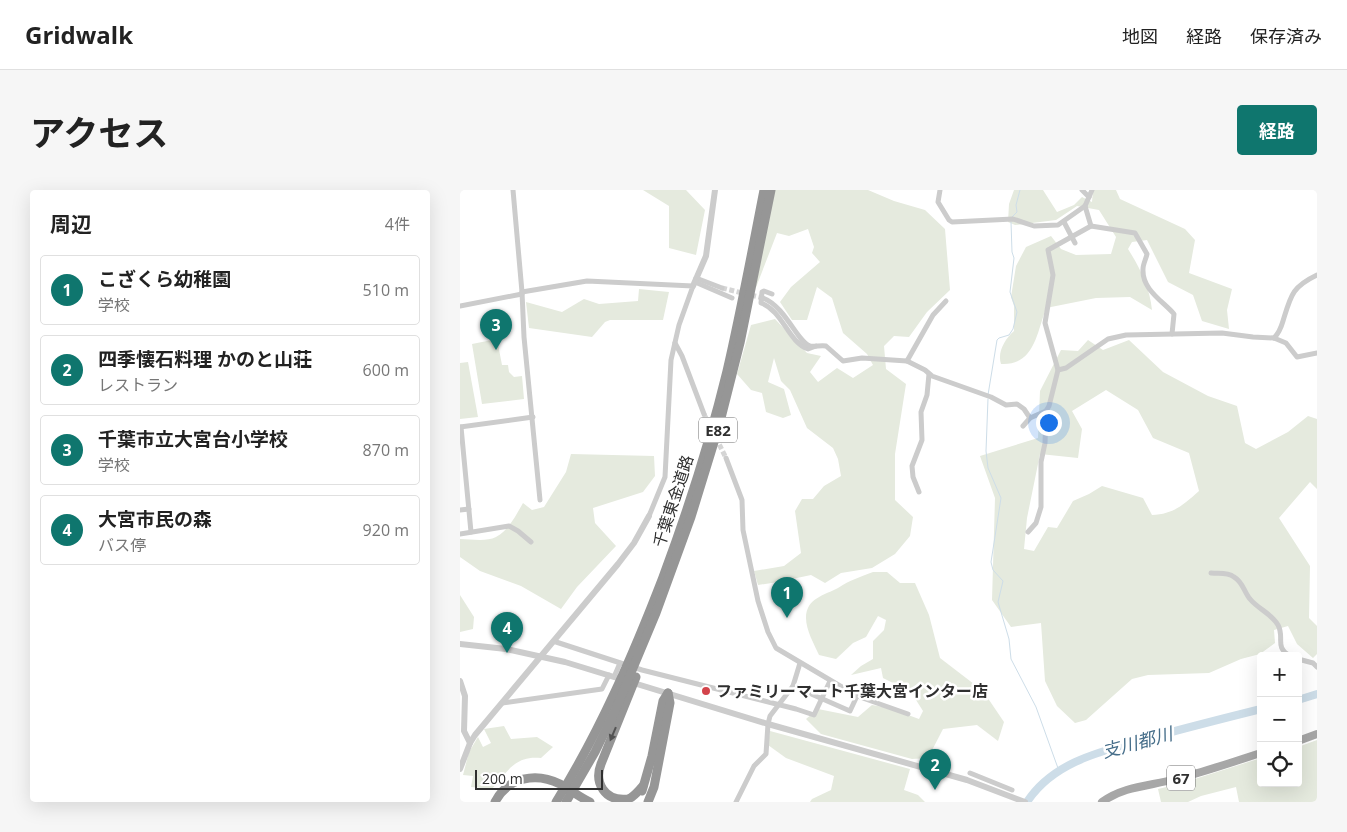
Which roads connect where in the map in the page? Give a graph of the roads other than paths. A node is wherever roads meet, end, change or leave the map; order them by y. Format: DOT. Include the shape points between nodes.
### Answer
graph roads {
  1 [pos="514,190"];
  2 [pos="716,190"];
  3 [pos="764,190"];
  4 [pos="771,190"];
  5 [pos="940,190"];
  6 [pos="1082,190"];
  7 [pos="1092,190"];
  8 [pos="1089,197"];
  9 [pos="1085,206"];
  10 [pos="1064,222"];
  11 [pos="1091,226"];
  12 [pos="1072,235"];
  13 [pos="1075,243"];
  14 [pos="1317,275"];
  15 [pos="695,282"];
  16 [pos="722,288"];
  17 [pos="522,293"];
  18 [pos="772,294"];
  19 [pos="732,298"];
  20 [pos="763,298"];
  21 [pos="946,301"];
  22 [pos="460,306"];
  23 [pos="1172,334"];
  24 [pos="1274,338"];
  25 [pos="675,342"];
  26 [pos="816,346"];
  27 [pos="1317,353"];
  28 [pos="907,361"];
  29 [pos="1058,370"];
  30 [pos="929,374"];
  31 [pos="1046,411"];
  32 [pos="704,414"];
  33 [pos="533,417"];
  34 [pos="1030,418"];
  35 [pos="1023,426"];
  36 [pos="460,427"];
  37 [pos="726,458"];
  38 [pos="463,482"];
  39 [pos="919,492"];
  40 [pos="540,500"];
  41 [pos="469,509"];
  42 [pos="460,510"];
  43 [pos="649,516"];
  44 [pos="471,532"];
  45 [pos="1028,532"];
  46 [pos="460,534"];
  47 [pos="531,542"];
  48 [pos="1211,573"];
  49 [pos="553,641"];
  50 [pos="460,644"];
  51 [pos="1284,652"];
  52 [pos="540,656"];
  53 [pos="1302,660"];
  54 [pos="631,663"];
  55 [pos="800,663"];
  56 [pos="1317,667"];
  57 [pos="460,681"];
  58 [pos="830,681"];
  59 [pos="620,683"];
  60 [pos="793,686"];
  61 [pos="668,693"];
  62 [pos="857,696"];
  63 [pos="821,699"];
  64 [pos="463,702"];
  65 [pos="502,703"];
  66 [pos="778,704"];
  67 [pos="908,714"];
  68 [pos="768,724"];
  69 [pos="462,726"];
  70 [pos="1317,734"];
  71 [pos="1302,740"];
  72 [pos="470,743"];
  73 [pos="1257,754"];
  74 [pos="460,769"];
  75 [pos="970,781"];
  76 [pos="643,786"];
  77 [pos="654,787"];
  78 [pos="1009,791"];
  79 [pos="560,801"];
  80 [pos="1022,801"];
  81 [pos="495,802"];
  82 [pos="501,802"];
  83 [pos="580,802"];
  84 [pos="590,802"];
  85 [pos="633,802"];
  86 [pos="640,802"];
  87 [pos="648,802"];
  88 [pos="736,802"];
  89 [pos="1102,802"];
  1 -- 17 [label="street"];
  2 -- 15 [label="street" via="706,256"];
  3 -- 54 [label="highway, 千葉東金道路 / E82" via="726,373 701,464"];
  4 -- 54 [label="highway, 千葉東金道路 / E82" via="746,321 725,404 656,621"];
  5 -- 10 [label="street" via="938,202 952,222 1013,220 1034,226"];
  6 -- 8 [label="street"];
  7 -- 8 [label="street"];
  8 -- 9 [label="street"];
  9 -- 10 [label="street"];
  9 -- 11 [label="street"];
  10 -- 12 [label="street"];
  11 -- 12 [label="street"];
  11 -- 23 [label="street" via="1132,231 1138,235 1147,254 1142,270 1144,278 1156,298 1174,314"];
  12 -- 13 [label="street"];
  12 -- 29 [label="street" via="1048,250 1053,275 1045,323"];
  14 -- 24 [label="street" via="1297,287"];
  15 -- 16 [label="street"];
  15 -- 17 [label="street" via="587,281"];
  15 -- 19 [label="street"];
  15 -- 25 [label="street"];
  17 -- 22 [label="street"];
  17 -- 33 [label="street"];
  18 -- 26 [label="street" via="762,292 761,303 776,312 800,345 811,349"];
  20 -- 26 [label="street" via="778,306 808,345"];
  21 -- 28 [label="street" via="932,315"];
  23 -- 24 [label="street" via="1230,333"];
  23 -- 29 [label="street" via="1108,338 1066,368"];
  24 -- 27 [label="street" via="1286,344 1296,357"];
  25 -- 32 [label="street"];
  25 -- 43 [label="street" via="669,381 666,471"];
  26 -- 28 [label="street" via="826,346 844,361 862,358"];
  28 -- 30 [label="street"];
  29 -- 31 [label="street"];
  30 -- 34 [label="street" via="1006,404 1017,404"];
  30 -- 39 [label="street" via="921,412 921,446 912,466"];
  31 -- 34 [label="street"];
  31 -- 45 [label="street" via="1041,507 1036,523"];
  33 -- 36 [label="street"];
  33 -- 40 [label="street"];
  34 -- 35 [label="street"];
  36 -- 38 [label="street"];
  37 -- 55 [label="street" via="742,500 747,557 766,627 776,648"];
  38 -- 41 [label="street"];
  41 -- 42 [label="street"];
  41 -- 44 [label="street"];
  43 -- 49 [label="street" via="618,564"];
  44 -- 46 [label="street"];
  44 -- 47 [label="street" via="509,526"];
  48 -- 51 [label="street" via="1228,574 1239,580 1251,600 1278,624 1280,646"];
  49 -- 52 [label="street"];
  49 -- 54 [label="street"];
  50 -- 52 [label="street"];
  52 -- 59 [label="street"];
  52 -- 65 [label="street"];
  53 -- 56 [label="street"];
  54 -- 59 [label="highway"];
  54 -- 59 [label="street"];
  54 -- 66 [label="street"];
  55 -- 58 [label="street"];
  55 -- 60 [label="street"];
  57 -- 64 [label="street" via="464,691"];
  58 -- 62 [label="street"];
  58 -- 63 [label="street"];
  59 -- 61 [label="street"];
  59 -- 65 [label="street" via="602,689"];
  59 -- 76 [label="highway, one-way" via="598,783 603,793 616,801 630,798"];
  59 -- 79 [label="highway" via="595,752"];
  60 -- 63 [label="street"];
  60 -- 66 [label="street"];
  61 -- 68 [label="street"];
  61 -- 76 [label="highway" via="663,701"];
  61 -- 77 [label="highway" via="670,703"];
  62 -- 63 [label="street" via="850,711"];
  62 -- 67 [label="street"];
  63 -- 66 [label="street" via="814,715"];
  64 -- 69 [label="street"];
  65 -- 72 [label="street"];
  66 -- 68 [label="street"];
  68 -- 75 [label="street"];
  68 -- 88 [label="street" via="766,754 754,766"];
  69 -- 72 [label="street"];
  70 -- 71 [label="main road"];
  72 -- 74 [label="street"];
  73 -- 89 [label="main road, 67" via="1117,792"];
  75 -- 78 [label="street"];
  75 -- 78 [label="street" via="972,774"];
  76 -- 85 [label="highway"];
  77 -- 86 [label="highway"];
  77 -- 87 [label="highway"];
  78 -- 80 [label="street"];
  81 -- 84 [label="highway" via="509,786 533,777 560,784"];
  82 -- 83 [label="highway" via="513,789 536,783 555,788"];
}
